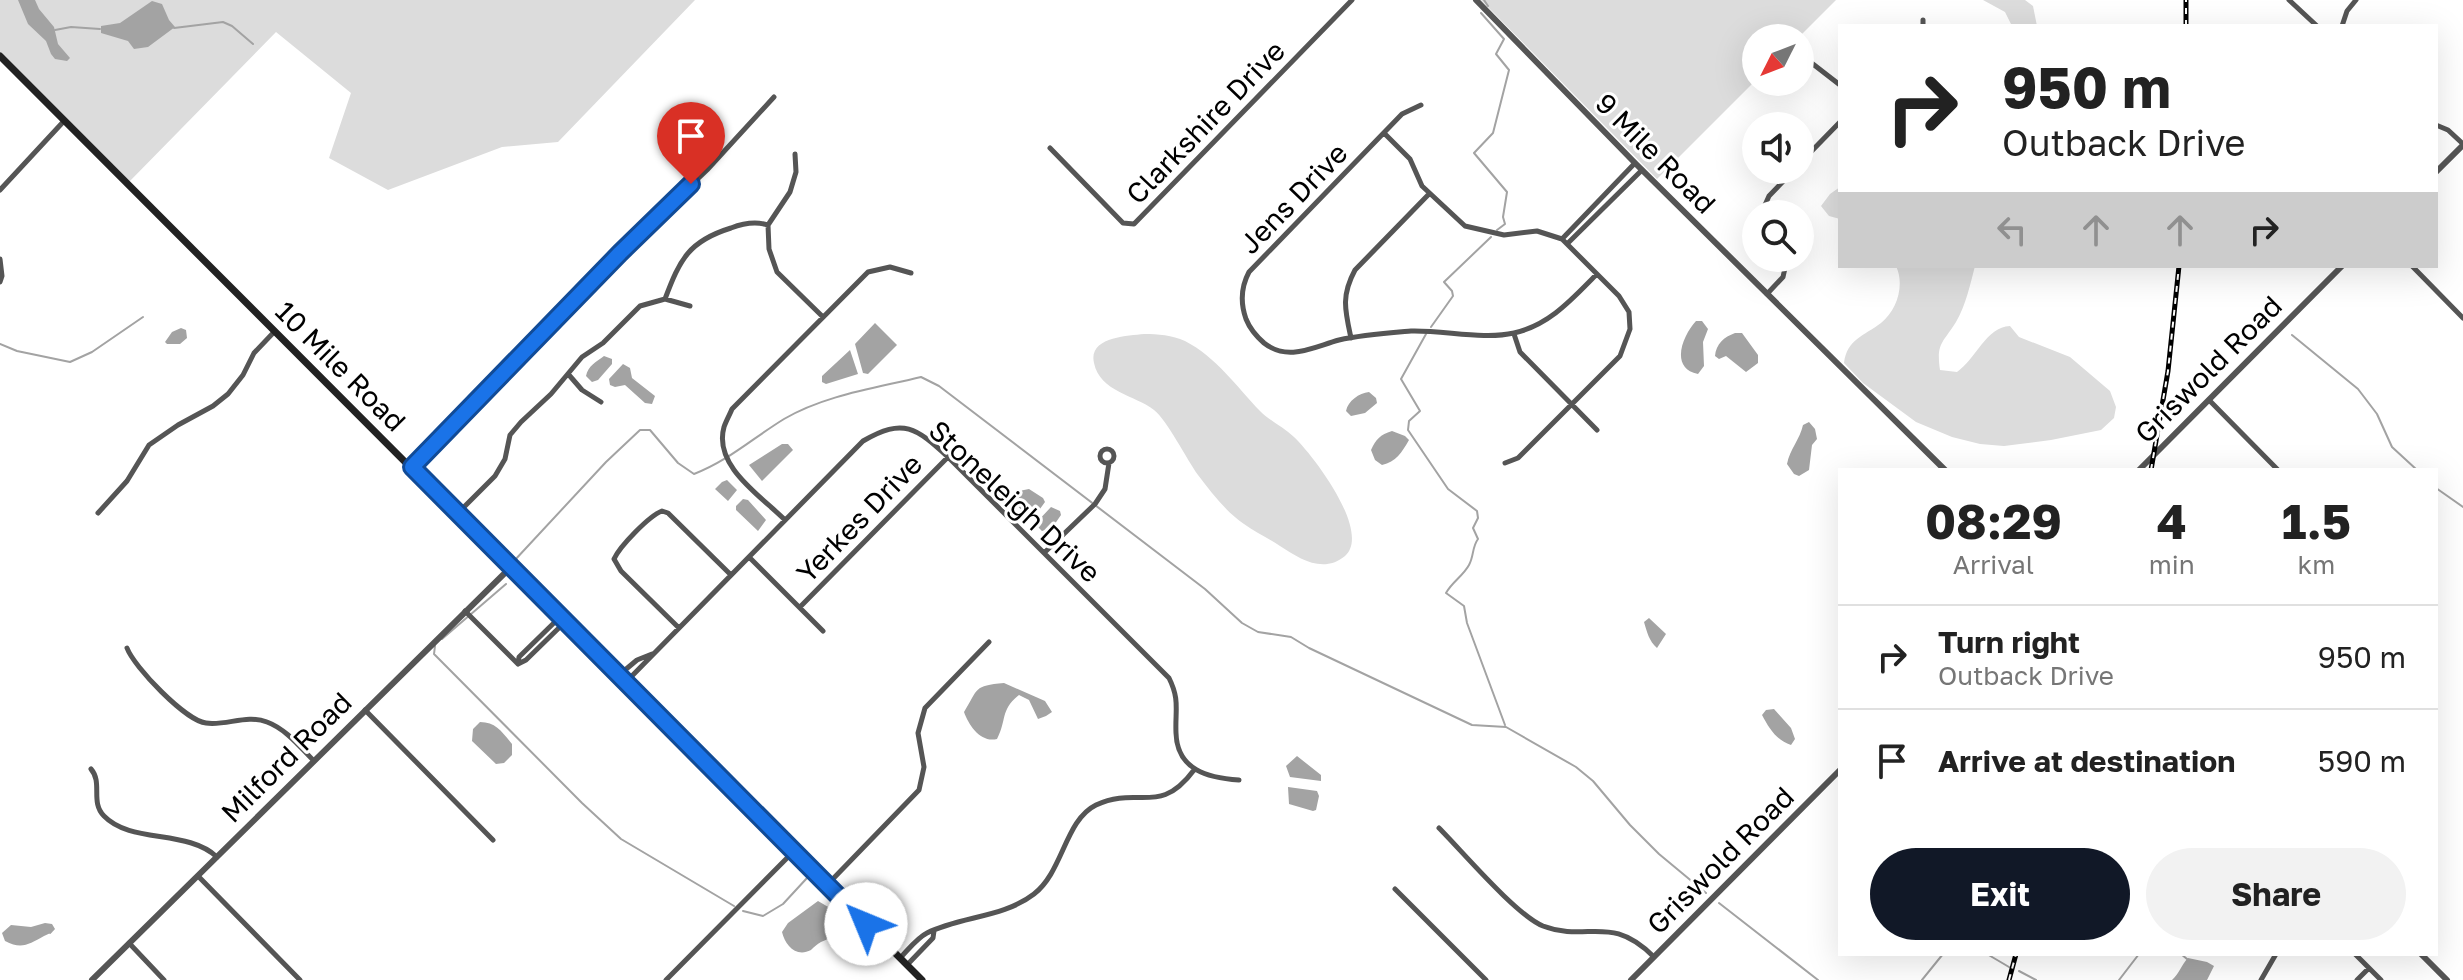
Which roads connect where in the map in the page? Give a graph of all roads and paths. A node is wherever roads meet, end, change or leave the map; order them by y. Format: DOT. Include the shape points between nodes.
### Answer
graph roads {
  1 [pos="1352,0"];
  2 [pos="1476,0"];
  3 [pos="2289,0"];
  4 [pos="2356,0"];
  5 [pos="2315,24"];
  6 [pos="2343,24"];
  7 [pos="0,56"];
  8 [pos="1814,65"];
  9 [pos="1838,83"];
  10 [pos="774,97"];
  11 [pos="1421,105"];
  12 [pos="64,121"];
  13 [pos="1838,124"];
  14 [pos="2438,126"];
  15 [pos="1384,133"];
  16 [pos="2463,145"];
  17 [pos="1814,147"];
  18 [pos="1050,148"];
  19 [pos="795,154"];
  20 [pos="1635,163"];
  21 [pos="1642,170"];
  22 [pos="2438,170"];
  23 [pos="1781,184"];
  24 [pos="0,190"];
  25 [pos="1429,194"];
  26 [pos="1767,200"];
  27 [pos="768,225"];
  28 [pos="1562,239"];
  29 [pos="1568,243"];
  30 [pos="0,259"];
  31 [pos="2340,268"];
  32 [pos="2414,268"];
  33 [pos="1785,272"];
  34 [pos="911,273"];
  35 [pos="1597,274"];
  36 [pos="0,282"];
  37 [pos="1767,294"];
  38 [pos="665,299"];
  39 [pos="690,306"];
  40 [pos="823,317"];
  41 [pos="2463,318"];
  42 [pos="275,331"];
  43 [pos="1514,334"];
  44 [pos="1351,338"];
  45 [pos="569,375"];
  46 [pos="2209,400"];
  47 [pos="601,402"];
  48 [pos="1572,405"];
  49 [pos="1597,430"];
  50 [pos="948,457"];
  51 [pos="1109,463"];
  52 [pos="1505,463"];
  53 [pos="412,467"];
  54 [pos="1943,468"];
  55 [pos="2141,468"];
  56 [pos="2276,468"];
  57 [pos="98,513"];
  58 [pos="458,513"];
  59 [pos="785,520"];
  60 [pos="1044,553"];
  61 [pos="749,557"];
  62 [pos="511,567"];
  63 [pos="731,575"];
  64 [pos="800,607"];
  65 [pos="465,611"];
  66 [pos="563,619"];
  67 [pos="679,628"];
  68 [pos="823,631"];
  69 [pos="989,642"];
  70 [pos="127,648"];
  71 [pos="653,654"];
  72 [pos="619,675"];
  73 [pos="626,682"];
  74 [pos="365,710"];
  75 [pos="314,761"];
  76 [pos="91,769"];
  77 [pos="1194,770"];
  78 [pos="1838,772"];
  79 [pos="1239,780"];
  80 [pos="1439,828"];
  81 [pos="493,840"];
  82 [pos="794,851"];
  83 [pos="217,857"];
  84 [pos="198,876"];
  85 [pos="827,885"];
  86 [pos="1395,889"];
  87 [pos="934,931"];
  88 [pos="129,943"];
  89 [pos="2275,956"];
  90 [pos="2357,956"];
  91 [pos="2423,956"];
  92 [pos="1654,957"];
  93 [pos="900,958"];
  94 [pos="907,965"];
  95 [pos="2369,968"];
  96 [pos="92,980"];
  97 [pos="164,980"];
  98 [pos="300,980"];
  99 [pos="666,980"];
  100 [pos="922,980"];
  101 [pos="1486,980"];
  102 [pos="1631,980"];
  103 [pos="2261,980"];
  104 [pos="2357,980"];
  105 [pos="2381,980"];
  106 [pos="2447,980"];
  1 -- 18 [label="street, Clarkshire Drive" via="1134,224 1123,223"];
  2 -- 20 [label="street, 9 Mile Road"];
  3 -- 5 [label="street"];
  4 -- 6 [label="street"];
  7 -- 12 [label="main road, 10 Mile Road"];
  8 -- 9 [label="street"];
  10 -- 53 [label="street"];
  11 -- 15 [label="street, Jens Drive" via="1402,114"];
  12 -- 24 [label="street"];
  12 -- 42 [label="main road, 10 Mile Road"];
  13 -- 17 [label="street"];
  14 -- 16 [label="street"];
  15 -- 25 [label="street" via="1410,159"];
  15 -- 44 [label="street, Jens Drive" via="1256,264 1243,289 1250,327 1274,349 1295,353"];
  16 -- 22 [label="street"];
  19 -- 27 [label="street" via="790,192"];
  20 -- 21 [label="street, 9 Mile Road"];
  20 -- 28 [label="street"];
  21 -- 29 [label="street"];
  21 -- 37 [label="street, 9 Mile Road"];
  23 -- 26 [label="street"];
  25 -- 28 [label="street" via="1473,230 1504,235 1537,231"];
  25 -- 44 [label="street" via="1355,270 1344,297"];
  27 -- 38 [label="street" via="746,223 696,244"];
  27 -- 40 [label="street" via="777,272"];
  28 -- 29 [label="street"];
  29 -- 35 [label="street"];
  30 -- 36 [label="street"];
  31 -- 46 [label="street, Griswold Road"];
  32 -- 41 [label="street"];
  33 -- 37 [label="street"];
  34 -- 40 [label="street" via="890,267 868,272"];
  35 -- 43 [label="street" via="1558,313"];
  35 -- 48 [label="street" via="1629,312 1630,329 1620,356"];
  37 -- 54 [label="street, 9 Mile Road"];
  38 -- 39 [label="street"];
  38 -- 45 [label="street" via="640,306"];
  40 -- 59 [label="street" via="732,409 723,428 731,468"];
  42 -- 53 [label="main road, 10 Mile Road"];
  42 -- 57 [label="street" via="227,395 149,445"];
  43 -- 44 [label="street, Jens Drive" via="1411,331"];
  43 -- 48 [label="street" via="1520,352"];
  45 -- 47 [label="street"];
  45 -- 58 [label="street" via="510,435 495,476"];
  46 -- 55 [label="street, Griswold Road"];
  46 -- 56 [label="street"];
  48 -- 49 [label="street"];
  48 -- 52 [label="street" via="1518,458"];
  50 -- 59 [label="street, Stoneleigh Drive" via="920,432 899,427 880,431 863,441"];
  50 -- 60 [label="street, Stoneleigh Drive"];
  50 -- 64 [label="street, Yerkes Drive"];
  51 -- 60 [label="street" via="1105,489 1095,504"];
  53 -- 58 [label="main road, 10 Mile Road"];
  58 -- 62 [label="main road, 10 Mile Road"];
  59 -- 61 [label="street, Stoneleigh Drive"];
  60 -- 77 [label="street, Stoneleigh Drive" via="1169,678 1176,693 1178,749"];
  61 -- 63 [label="street, Stoneleigh Drive"];
  61 -- 64 [label="street"];
  62 -- 65 [label="street, Milford Road"];
  62 -- 66 [label="main road, 10 Mile Road"];
  63 -- 67 [label="street, Stoneleigh Drive"];
  63 -- 67 [label="street" via="668,513 653,516 614,559"];
  64 -- 68 [label="street"];
  65 -- 66 [label="street" via="518,664"];
  65 -- 74 [label="street, Milford Road"];
  66 -- 72 [label="main road, 10 Mile Road"];
  67 -- 71 [label="street, Stoneleigh Drive"];
  69 -- 85 [label="street" via="925,708 918,733 924,767 919,790"];
  70 -- 75 [label="street" via="139,667 195,720 269,722"];
  71 -- 72 [label="street, Stoneleigh Drive"];
  71 -- 73 [label="street, Stoneleigh Drive"];
  72 -- 73 [label="main road, 10 Mile Road"];
  73 -- 82 [label="main road, 10 Mile Road"];
  74 -- 75 [label="street, Milford Road"];
  74 -- 81 [label="street"];
  75 -- 83 [label="street, Milford Road"];
  76 -- 83 [label="street" via="97,806 112,823 199,845"];
  77 -- 79 [label="street"];
  77 -- 87 [label="street" via="1163,798 1115,799 1094,806 1080,819 1050,877 1014,908"];
  78 -- 92 [label="street, Griswold Road"];
  80 -- 92 [label="street" via="1537,923 1557,930 1621,934"];
  82 -- 85 [label="main road, 10 Mile Road"];
  82 -- 99 [label="street"];
  83 -- 84 [label="street, Milford Road"];
  84 -- 88 [label="street, Milford Road"];
  84 -- 98 [label="street"];
  85 -- 93 [label="main road, 10 Mile Road"];
  86 -- 101 [label="street"];
  87 -- 93 [label="street"];
  87 -- 94 [label="street"];
  88 -- 96 [label="street, Milford Road"];
  88 -- 97 [label="street"];
  89 -- 103 [label="street"];
  90 -- 95 [label="street"];
  91 -- 106 [label="street"];
  92 -- 102 [label="street, Griswold Road"];
  93 -- 94 [label="main road, 10 Mile Road"];
  94 -- 100 [label="main road, 10 Mile Road"];
  95 -- 104 [label="street"];
  95 -- 105 [label="street"];
}
